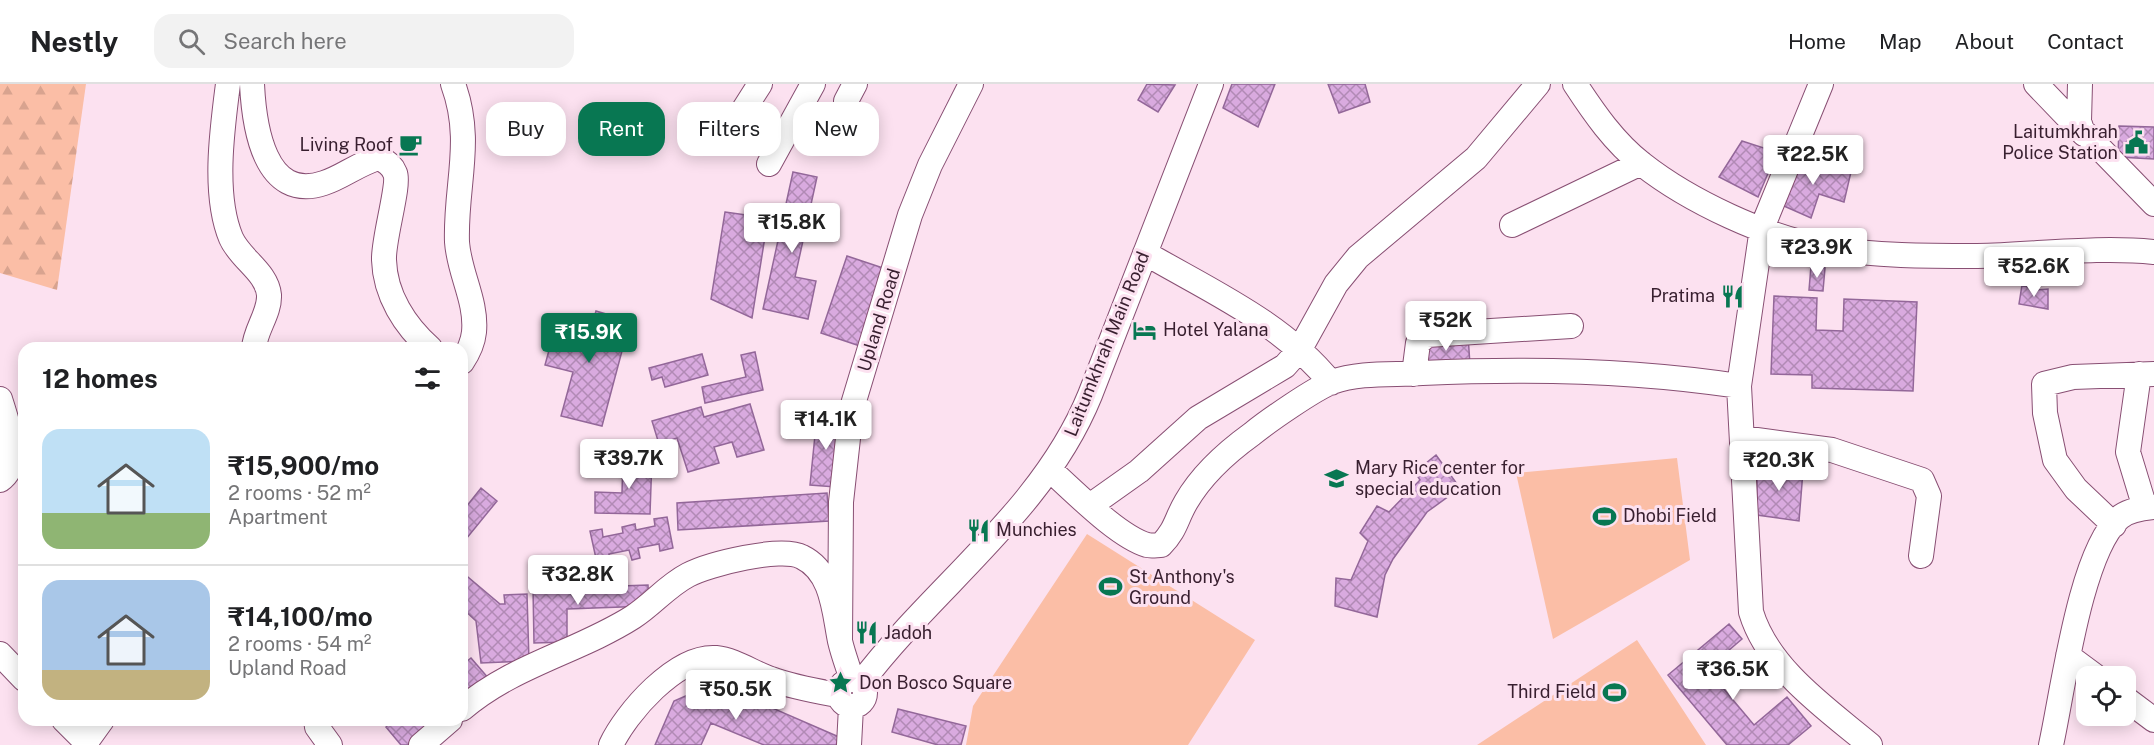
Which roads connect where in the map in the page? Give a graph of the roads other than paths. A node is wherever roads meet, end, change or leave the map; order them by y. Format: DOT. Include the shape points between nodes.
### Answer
graph roads {
  1 [pos="228,84"];
  2 [pos="252,84"];
  3 [pos="453,84"];
  4 [pos="760,84"];
  5 [pos="813,84"];
  6 [pos="972,84"];
  7 [pos="1211,84"];
  8 [pos="1538,84"];
  9 [pos="1575,84"];
  10 [pos="1821,84"];
  11 [pos="2036,84"];
  12 [pos="2080,84"];
  13 [pos="749,102"];
  14 [pos="2088,138"];
  15 [pos="1641,163"];
  16 [pos="769,164"];
  17 [pos="2154,204"];
  18 [pos="1512,225"];
  19 [pos="1762,228"];
  20 [pos="2154,252"];
  21 [pos="1145,254"];
  22 [pos="1571,326"];
  23 [pos="256,342"];
  24 [pos="424,342"];
  25 [pos="468,348"];
  26 [pos="1300,349"];
  27 [pos="1414,374"];
  28 [pos="2147,374"];
  29 [pos="1331,383"];
  30 [pos="1739,386"];
  31 [pos="0,399"];
  32 [pos="1742,438"];
  33 [pos="1049,469"];
  34 [pos="0,480"];
  35 [pos="1090,505"];
  36 [pos="2150,508"];
  37 [pos="2114,525"];
  38 [pos="1921,556"];
  39 [pos="840,641"];
  40 [pos="0,654"];
  41 [pos="2068,656"];
  42 [pos="2082,666"];
  43 [pos="18,673"];
  44 [pos="851,691"];
  45 [pos="468,704"];
  46 [pos="2136,706"];
  47 [pos="2154,720"];
  48 [pos="69,726"];
  49 [pos="98,726"];
  50 [pos="317,726"];
  51 [pos="443,726"];
  52 [pos="616,735"];
  53 [pos="85,744"];
  54 [pos="330,745"];
  55 [pos="422,745"];
  56 [pos="593,745"];
  57 [pos="849,745"];
  58 [pos="1870,745"];
  59 [pos="2051,745"];
  1 -- 23 [label="street" via="221,149 224,212 231,237 262,278 269,296"];
  2 -- 24 [label="street" via="264,156 290,183 305,188 325,183 368,160 379,158 389,163 396,174 383,261 397,308"];
  3 -- 25 [label="street" via="463,116 457,245 473,309 474,333"];
  4 -- 13 [label="street"];
  5 -- 16 [label="street"];
  6 -- 39 [label="street, Upland Road" via="930,165 910,215 852,411 841,502"];
  7 -- 21 [label="street, Laitumkhrah Main Road"];
  8 -- 26 [label="street" via="1476,158 1358,257 1336,284"];
  9 -- 15 [label="street" via="1613,137"];
  10 -- 19 [label="street"];
  11 -- 14 [label="street"];
  12 -- 14 [label="street" via="2079,121"];
  14 -- 17 [label="street"];
  15 -- 18 [label="street"];
  15 -- 19 [label="street" via="1714,207"];
  19 -- 20 [label="street" via="1826,248 1894,254"];
  19 -- 30 [label="street"];
  21 -- 26 [label="street" via="1275,329"];
  21 -- 33 [label="street, Laitumkhrah Main Road" via="1081,417"];
  22 -- 27 [label="street" via="1427,335 1418,343"];
  26 -- 29 [label="street"];
  26 -- 35 [label="street" via="1285,366 1198,418 1139,471"];
  27 -- 29 [label="street" via="1364,376"];
  27 -- 30 [label="street" via="1586,372 1682,377"];
  28 -- 36 [label="street" via="2128,452"];
  28 -- 37 [label="street" via="2054,380 2044,384 2042,394 2055,460 2064,475"];
  29 -- 35 [label="street" via="1252,433 1216,465 1186,502 1174,532 1161,544 1148,545"];
  30 -- 32 [label="street"];
  31 -- 34 [label="street" via="12,459 10,470"];
  32 -- 38 [label="street" via="1832,450 1922,480 1929,496"];
  32 -- 58 [label="street" via="1751,612 1755,624 1771,650 1811,696"];
  33 -- 35 [label="street"];
  33 -- 44 [label="street, Laitumkhrah Main Road" via="1016,513 945,585"];
  36 -- 37 [label="street" via="2127,513"];
  37 -- 41 [label="street" via="2096,552"];
  39 -- 44 [label="street"];
  39 -- 45 [label="street" via="828,586 812,563 789,553 762,556 688,575 634,616 517,672"];
  40 -- 43 [label="street"];
  41 -- 42 [label="street"];
  41 -- 59 [label="street"];
  44 -- 52 [label="street" via="773,680 729,660 713,658 695,663 650,691"];
  44 -- 57 [label="street"];
  46 -- 47 [label="street"];
  48 -- 53 [label="street"];
  49 -- 53 [label="street"];
  50 -- 54 [label="street"];
  51 -- 55 [label="street"];
  52 -- 56 [label="street"];
}
